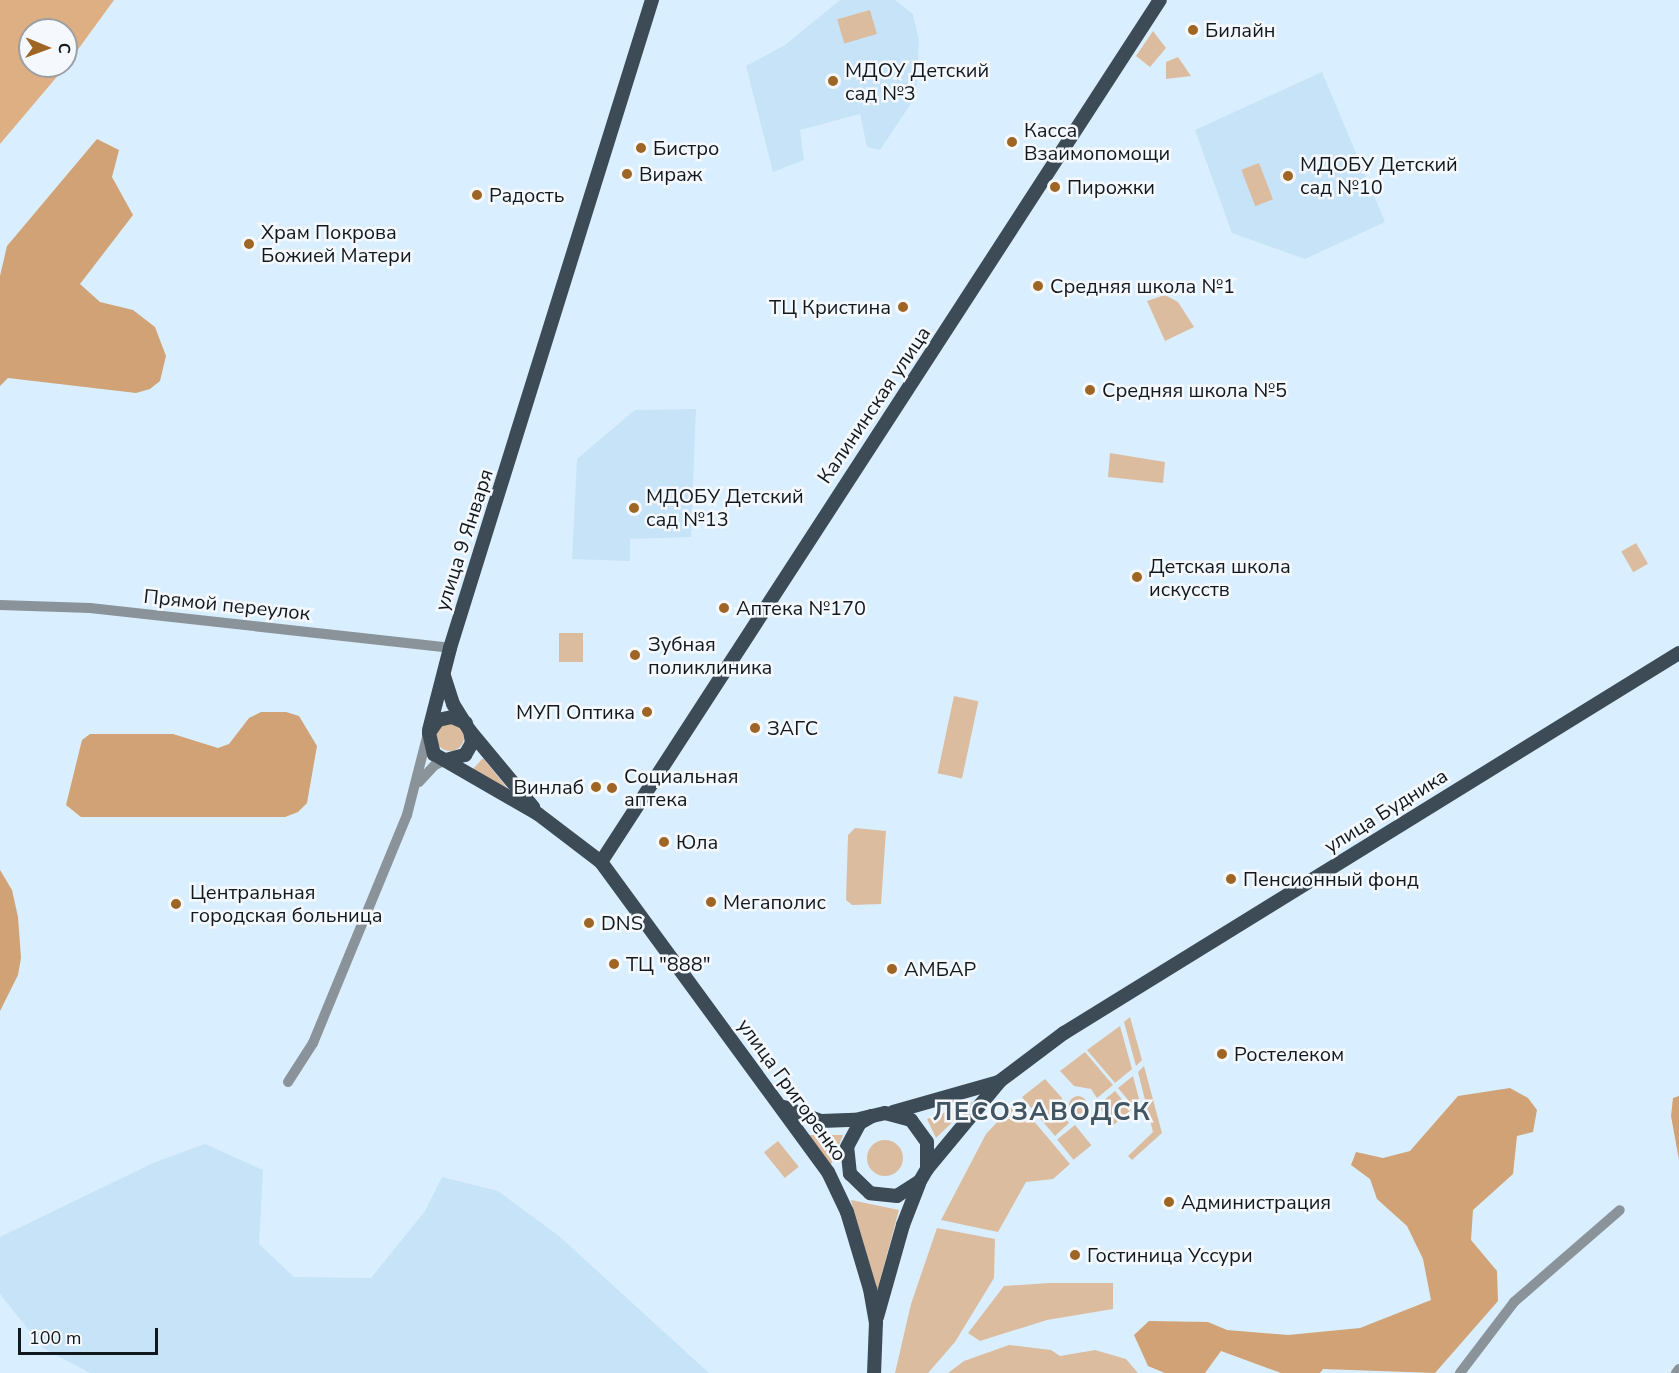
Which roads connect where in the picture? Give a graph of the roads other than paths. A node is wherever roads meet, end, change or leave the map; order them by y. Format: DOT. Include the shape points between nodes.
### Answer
graph roads {
  1 [pos="652,0"];
  2 [pos="1160,0"];
  3 [pos="0,605"];
  4 [pos="450,648"];
  5 [pos="1679,653"];
  6 [pos="444,676"];
  7 [pos="468,727"];
  8 [pos="429,733"];
  9 [pos="446,760"];
  10 [pos="417,785"];
  11 [pos="538,814"];
  12 [pos="601,862"];
  13 [pos="1000,1081"];
  14 [pos="288,1082"];
  15 [pos="782,1106"];
  16 [pos="887,1113"];
  17 [pos="872,1116"];
  18 [pos="824,1166"];
  19 [pos="850,1174"];
  20 [pos="924,1175"];
  21 [pos="1620,1210"];
  22 [pos="848,1212"];
  23 [pos="876,1322"];
  24 [pos="1679,1369"];
  25 [pos="874,1373"];
  26 [pos="1460,1373"];
  27 [pos="1676,1373"];
  1 -- 4 [label="main road, улица 9 Января"];
  2 -- 12 [label="main road, Калининская улица"];
  3 -- 4 [label="street, Прямой переулок" via="90,608"];
  4 -- 6 [label="main road, улица 9 Января"];
  5 -- 13 [label="main road, улица Будника" via="1064,1034"];
  6 -- 7 [label="main road" via="453,704"];
  6 -- 8 [label="main road, улица 9 Января"];
  7 -- 8 [label="main road" via="445,717"];
  7 -- 9 [label="main road" via="472,743 465,755"];
  7 -- 11 [label="main road"];
  8 -- 9 [label="main road" via="430,747"];
  8 -- 10 [label="street, улица 9 Января"];
  9 -- 10 [label="street" via="435,765"];
  9 -- 11 [label="main road"];
  10 -- 14 [label="street, улица 9 Января" via="313,1043"];
  11 -- 12 [label="main road, улица Григоренко"];
  12 -- 15 [label="main road, улица Григоренко"];
  13 -- 16 [label="main road" via="940,1102"];
  13 -- 20 [label="main road, улица Будника"];
  15 -- 17 [label="main road" via="821,1121"];
  15 -- 18 [label="main road, улица Григоренко"];
  16 -- 17 [label="main road"];
  16 -- 20 [label="main road" via="911,1120 921,1129 927,1142"];
  17 -- 19 [label="main road" via="851,1134 847,1147"];
  18 -- 19 [label="main road"];
  18 -- 22 [label="main road, улица Григоренко"];
  19 -- 20 [label="main road" via="864,1189 883,1196 910,1190"];
  19 -- 22 [label="main road"];
  20 -- 23 [label="main road, улица Будника" via="903,1225"];
  21 -- 26 [label="street" via="1514,1302"];
  22 -- 23 [label="main road, улица Григоренко"];
  23 -- 25 [label="main road, улица Григоренко"];
  24 -- 27 [label="street"];
}
